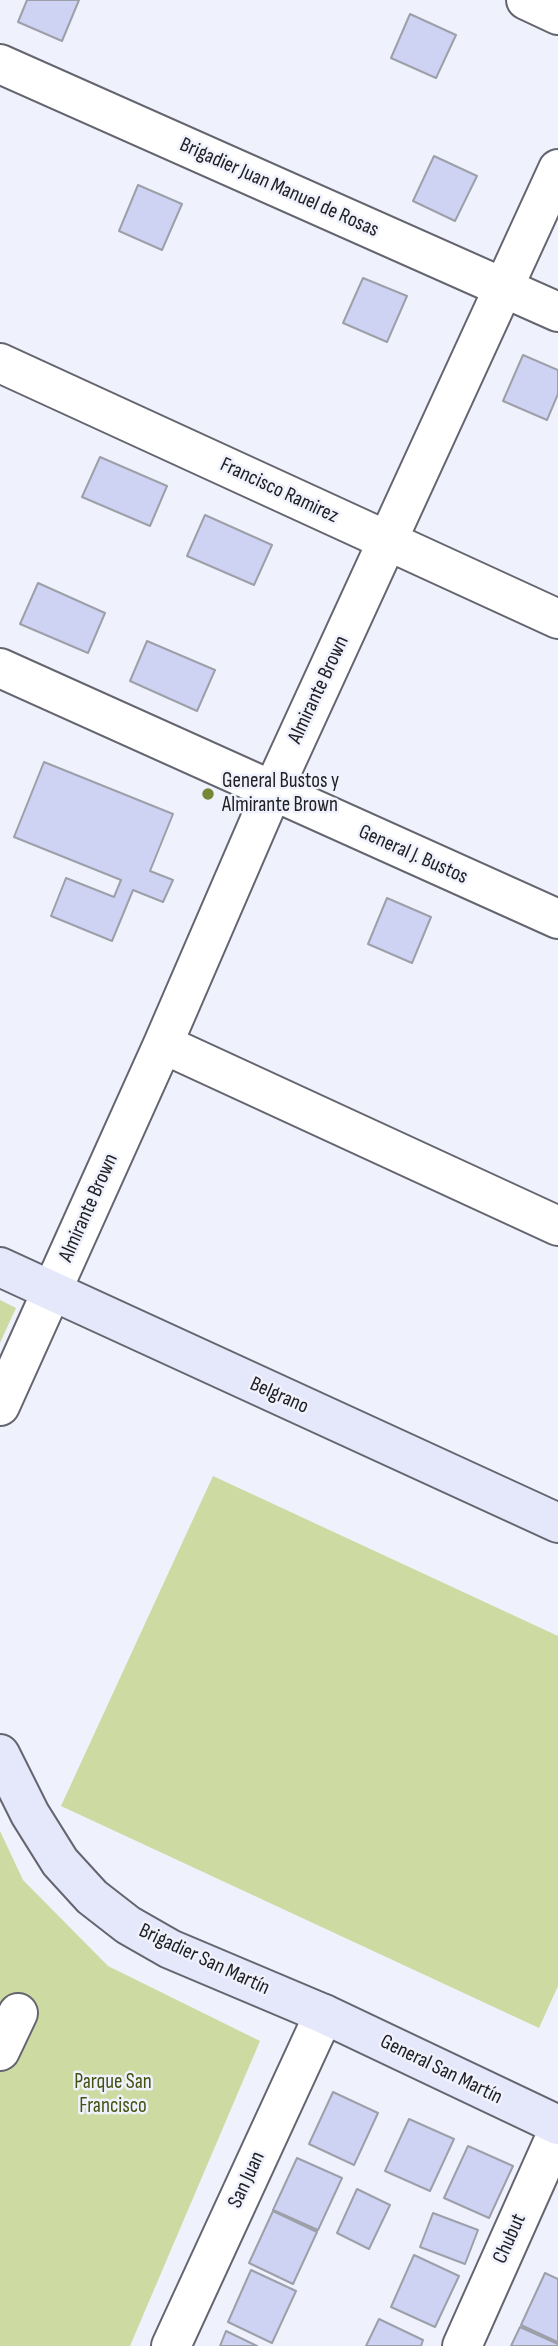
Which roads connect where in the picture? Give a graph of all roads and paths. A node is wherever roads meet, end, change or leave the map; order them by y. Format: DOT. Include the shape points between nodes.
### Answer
graph roads {
  1 [pos="526,0"];
  2 [pos="558,15"];
  3 [pos="0,64"];
  4 [pos="558,169"];
  5 [pos="503,287"];
  6 [pos="558,312"];
  7 [pos="0,363"];
  8 [pos="387,541"];
  9 [pos="558,619"];
  10 [pos="0,668"];
  11 [pos="272,792"];
  12 [pos="558,919"];
  13 [pos="163,1044"];
  14 [pos="558,1226"];
  15 [pos="0,1267"];
  16 [pos="51,1292"];
  17 [pos="0,1406"];
  18 [pos="558,1523"];
  19 [pos="0,1754"];
  20 [pos="18,2013"];
  21 [pos="324,2014"];
  22 [pos="0,2051"];
  23 [pos="558,2125"];
  24 [pos="558,2131"];
  25 [pos="171,2346"];
  26 [pos="462,2346"];
  1 -- 2 [label="street"];
  3 -- 5 [label="street, Brigadier Juan Manuel de Rosas"];
  4 -- 5 [label="street, Almirante Brown"];
  5 -- 6 [label="street, Brigadier Juan Manuel de Rosas"];
  5 -- 8 [label="street, Almirante Brown"];
  7 -- 8 [label="street, Francisco Ramirez"];
  8 -- 9 [label="street, Francisco Ramirez"];
  8 -- 11 [label="street, Almirante Brown"];
  10 -- 11 [label="street, General J. Bustos"];
  11 -- 12 [label="street, General J. Bustos"];
  11 -- 13 [label="street, Almirante Brown"];
  13 -- 14 [label="street"];
  13 -- 16 [label="street, Almirante Brown"];
  15 -- 16 [label="main road, Belgrano"];
  16 -- 17 [label="street, Almirante Brown"];
  16 -- 18 [label="main road, Belgrano"];
  19 -- 21 [label="main road, Brigadier San Martín" via="60,1862 92,1897 170,1949"];
  20 -- 22 [label="street"];
  21 -- 23 [label="main road, General San Martín"];
  21 -- 25 [label="street, San Juan"];
  24 -- 26 [label="street, Chubut"];
}
